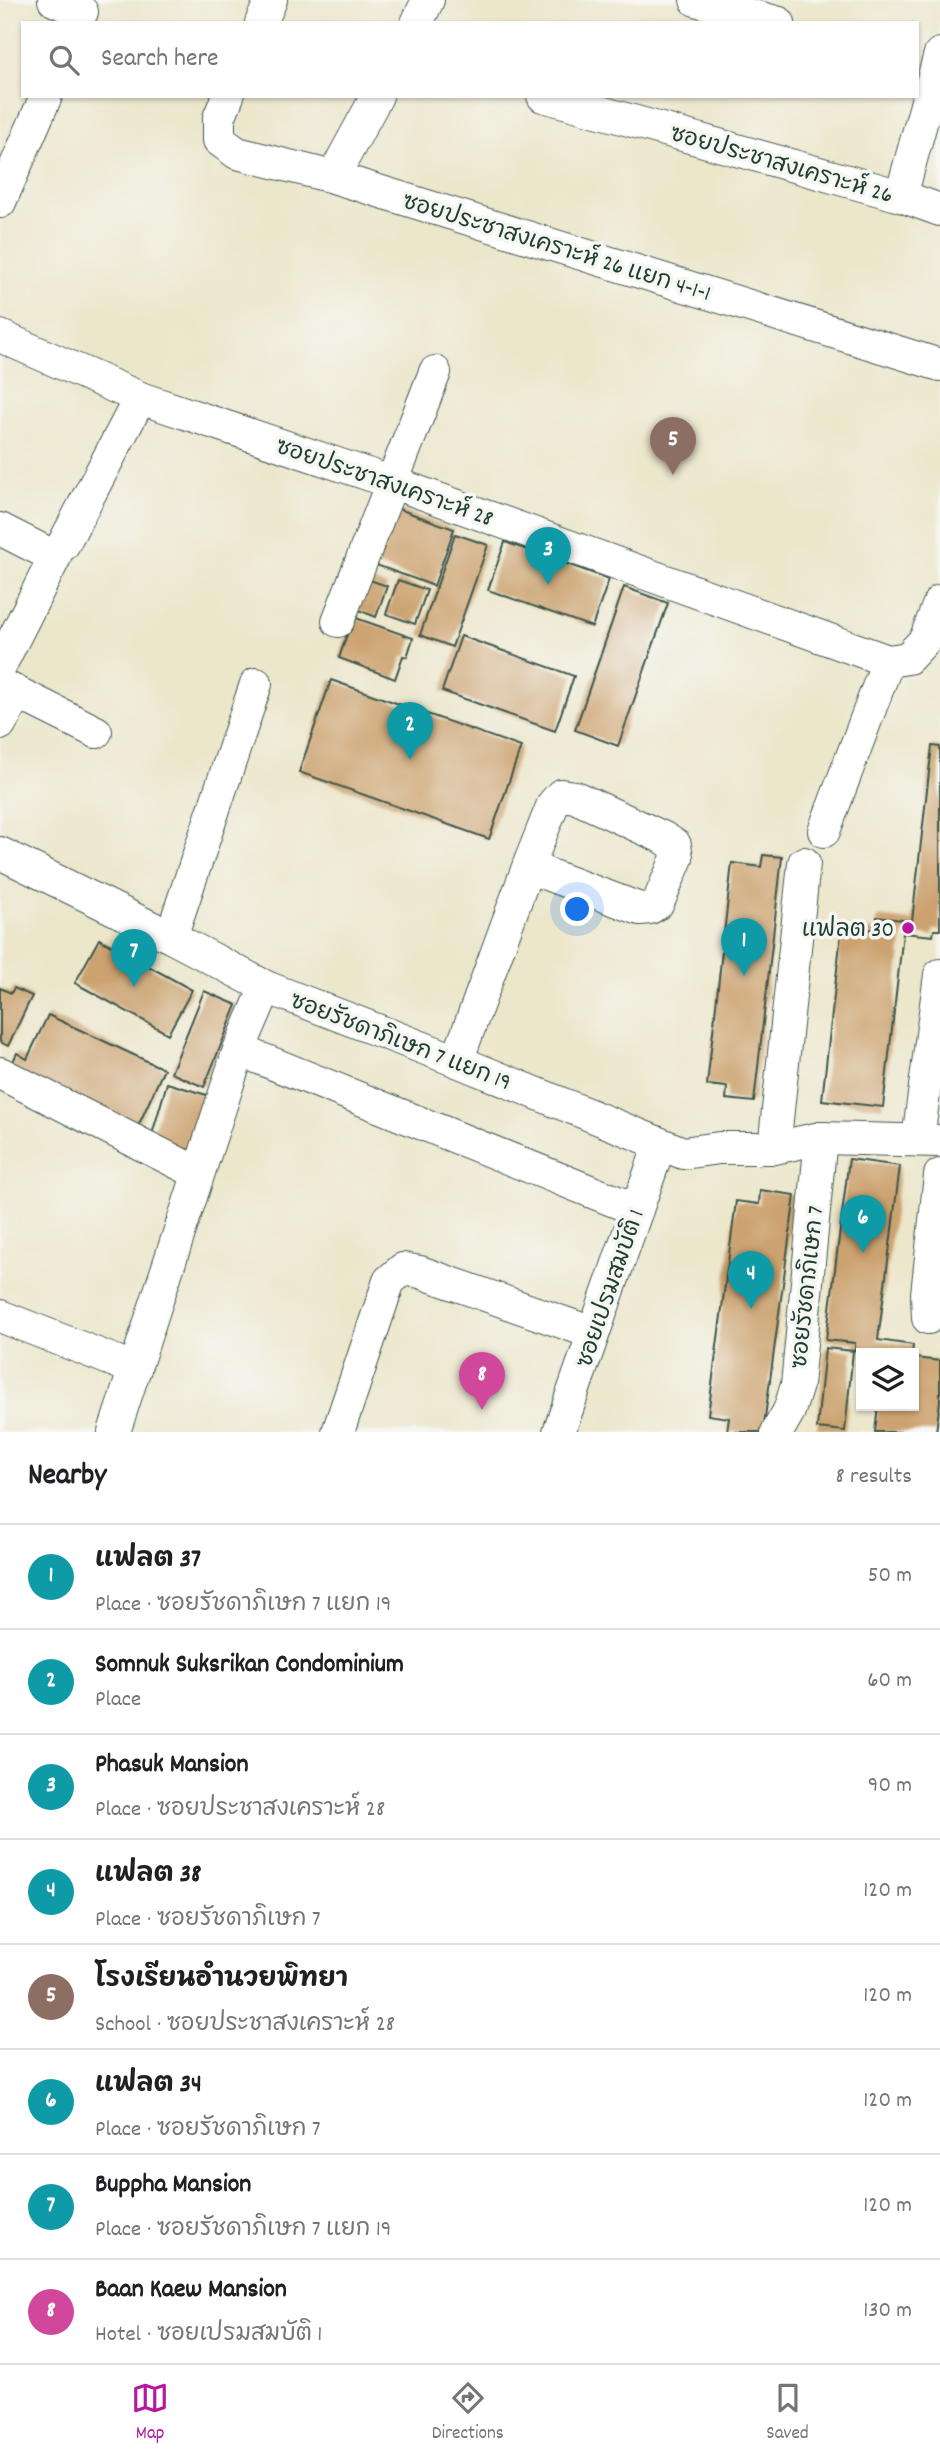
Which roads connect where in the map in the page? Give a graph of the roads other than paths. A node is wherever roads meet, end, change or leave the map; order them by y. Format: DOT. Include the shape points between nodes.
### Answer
graph roads {
  1 [pos="271,0"];
  2 [pos="428,0"];
  3 [pos="696,0"];
  4 [pos="262,21"];
  5 [pos="417,21"];
  6 [pos="772,21"];
  7 [pos="931,60"];
  8 [pos="45,98"];
  9 [pos="227,98"];
  10 [pos="376,98"];
  11 [pos="550,98"];
  12 [pos="332,177"];
  13 [pos="901,196"];
  14 [pos="0,202"];
  15 [pos="940,210"];
  16 [pos="2,343"];
  17 [pos="940,365"];
  18 [pos="435,372"];
  19 [pos="139,398"];
  20 [pos="391,482"];
  21 [pos="0,529"];
  22 [pos="63,545"];
  23 [pos="940,601"];
  24 [pos="338,621"];
  25 [pos="888,661"];
  26 [pos="0,666"];
  27 [pos="256,684"];
  28 [pos="9,688"];
  29 [pos="0,724"];
  30 [pos="96,732"];
  31 [pos="824,831"];
  32 [pos="0,853"];
  33 [pos="804,863"];
  34 [pos="528,867"];
  35 [pos="171,937"];
  36 [pos="940,975"];
  37 [pos="266,987"];
  38 [pos="239,1050"];
  39 [pos="457,1061"];
  40 [pos="0,1073"];
  41 [pos="821,1138"];
  42 [pos="929,1140"];
  43 [pos="660,1144"];
  44 [pos="774,1148"];
  45 [pos="198,1173"];
  46 [pos="940,1175"];
  47 [pos="637,1210"];
  48 [pos="0,1317"];
  49 [pos="928,1318"];
  50 [pos="593,1333"];
  51 [pos="135,1369"];
  52 [pos="114,1432"];
  53 [pos="338,1432"];
  54 [pos="559,1432"];
  55 [pos="777,1432"];
  1 -- 4 [label="street"];
  2 -- 5 [label="street"];
  3 -- 6 [label="street"];
  7 -- 13 [label="street"];
  8 -- 14 [label="street"];
  9 -- 12 [label="street, ซอยประชาสงเคราะห์ 26 แยก 4-1-1" via="219,118 219,140 237,153"];
  10 -- 12 [label="street"];
  11 -- 13 [label="street, ซอยประชาสงเคราะห์ 26"];
  12 -- 17 [label="street, ซอยประชาสงเคราะห์ 26 แยก 4-1-1"];
  13 -- 15 [label="street, ซอยประชาสงเคราะห์ 26"];
  16 -- 19 [label="street, ซอยประชาสงเคราะห์ 28"];
  18 -- 20 [label="street"];
  19 -- 20 [label="street, ซอยประชาสงเคราะห์ 28"];
  19 -- 22 [label="street"];
  20 -- 24 [label="street"];
  20 -- 25 [label="street, ซอยประชาสงเคราะห์ 28"];
  21 -- 26 [label="street" via="55,557"];
  23 -- 25 [label="street" via="925,640 908,658"];
  25 -- 31 [label="street"];
  27 -- 35 [label="street"];
  28 -- 29 [label="street"];
  28 -- 30 [label="street"];
  32 -- 35 [label="street, ซอยรัชดาภิเษก 7 แยก 19"];
  33 -- 44 [label="street"];
  34 -- 34 [label="street" via="561,794 664,838 675,845 677,858 658,903 640,909"];
  34 -- 39 [label="street"];
  35 -- 37 [label="street, ซอยรัชดาภิเษก 7 แยก 19"];
  36 -- 42 [label="street"];
  37 -- 38 [label="street"];
  37 -- 39 [label="street, ซอยรัชดาภิเษก 7 แยก 19"];
  38 -- 45 [label="street"];
  38 -- 47 [label="street"];
  39 -- 43 [label="street, ซอยรัชดาภิเษก 7 แยก 19"];
  40 -- 45 [label="street"];
  41 -- 42 [label="street, ซอยรัชดาภิเษก 7 แยก 19"];
  41 -- 44 [label="street, ซอยรัชดาภิเษก 7 แยก 19"];
  41 -- 55 [label="street, ซอยรัชดาภิเษก 7" via="797,1385"];
  43 -- 44 [label="street, ซอยรัชดาภิเษก 7 แยก 19" via="683,1153"];
  43 -- 47 [label="street, ซอยเปรมสมบัติ 1"];
  45 -- 51 [label="street"];
  46 -- 49 [label="street"];
  47 -- 50 [label="street, ซอยเปรมสมบัติ 1"];
  48 -- 51 [label="street"];
  50 -- 53 [label="street" via="403,1269 389,1281"];
  50 -- 54 [label="street, ซอยเปรมสมบัติ 1"];
  51 -- 52 [label="street"];
}
